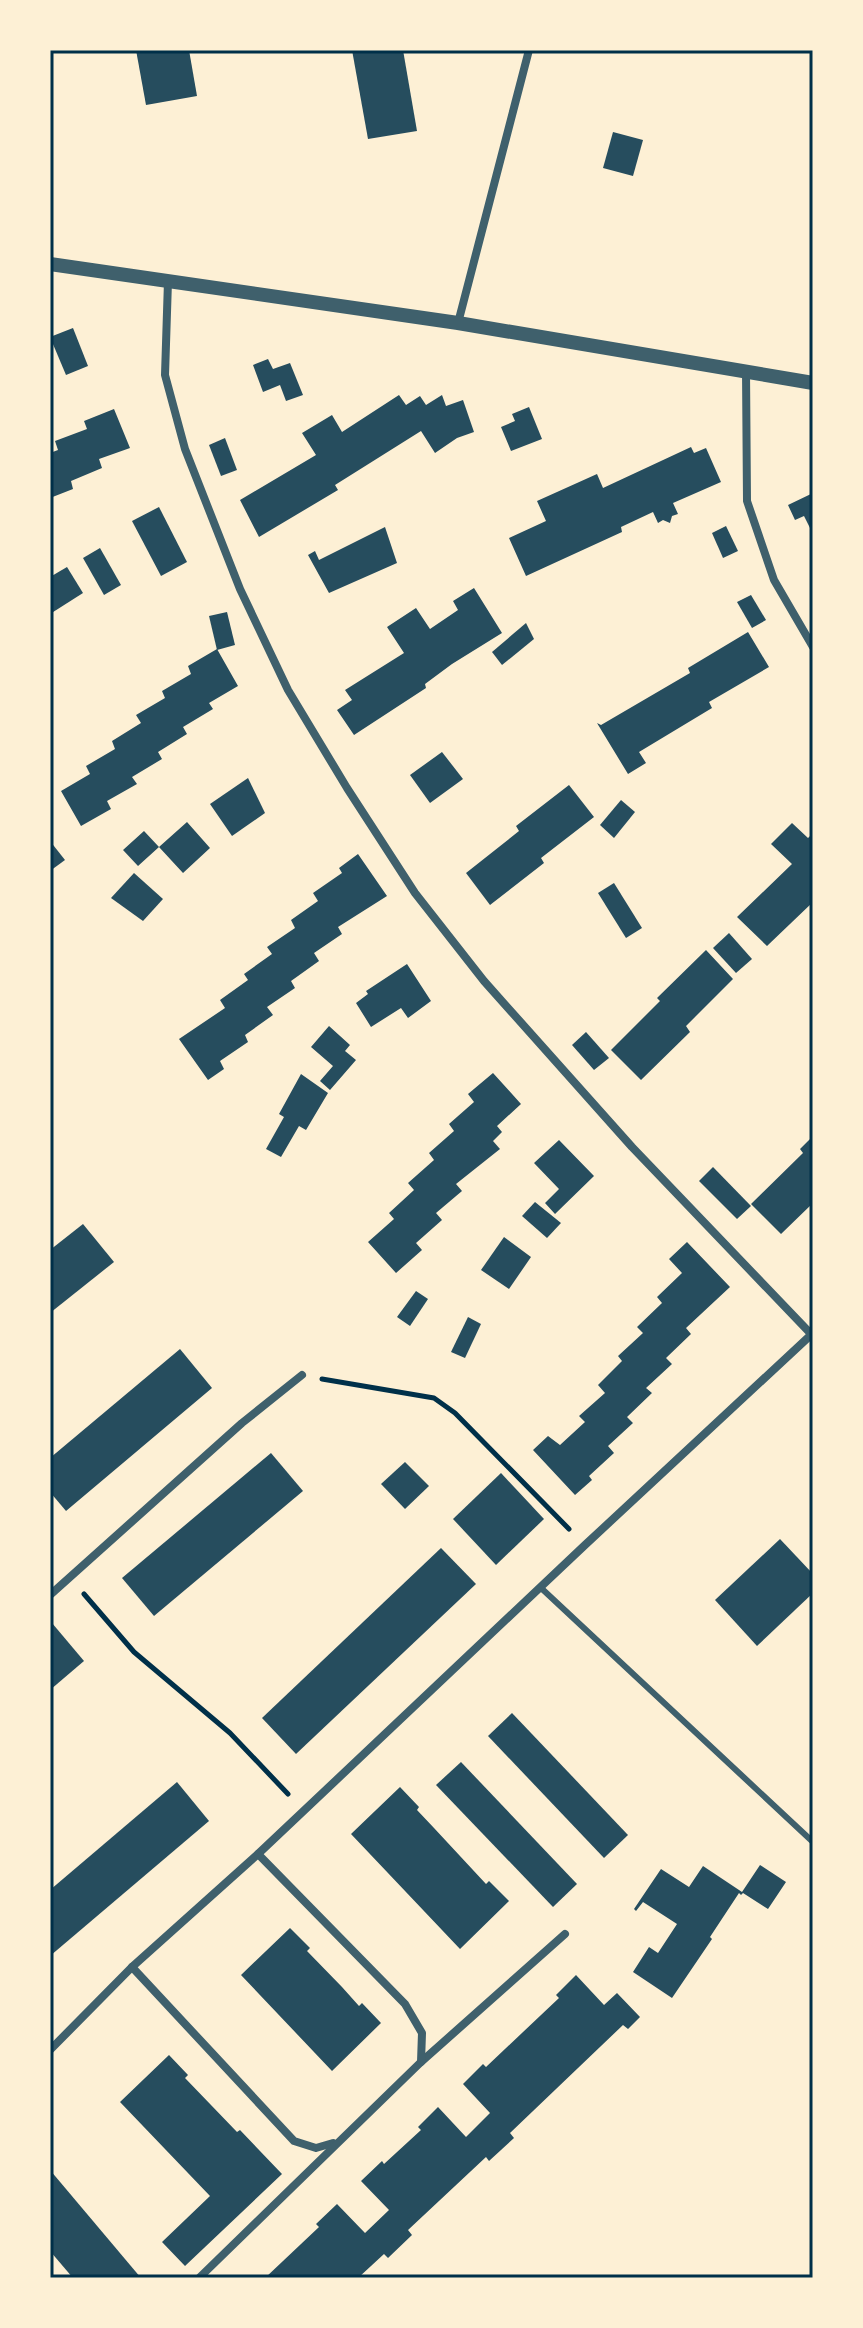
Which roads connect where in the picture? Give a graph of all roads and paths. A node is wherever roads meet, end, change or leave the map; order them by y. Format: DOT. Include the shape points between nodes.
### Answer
graph roads {
  1 [pos="529,50"];
  2 [pos="50,264"];
  3 [pos="168,281"];
  4 [pos="458,323"];
  5 [pos="746,371"];
  6 [pos="813,383"];
  7 [pos="813,647"];
  8 [pos="812,1334"];
  9 [pos="302,1375"];
  10 [pos="585,1545"];
  11 [pos="70,1579"];
  12 [pos="540,1587"];
  13 [pos="50,1595"];
  14 [pos="304,1809"];
  15 [pos="813,1842"];
  16 [pos="258,1854"];
  17 [pos="565,1934"];
  18 [pos="132,1967"];
  19 [pos="50,2050"];
  20 [pos="421,2062"];
  21 [pos="336,2142"];
  22 [pos="199,2278"];
  1 -- 4 [label="street"];
  2 -- 3 [label="street"];
  3 -- 4 [label="street"];
  3 -- 8 [label="street" via="165,375 185,449 240,589 288,690 347,788 415,893 484,981 632,1147"];
  4 -- 5 [label="street"];
  5 -- 6 [label="street"];
  5 -- 7 [label="street" via="747,501 774,580"];
  8 -- 10 [label="street"];
  9 -- 10 [label="path" via="434,1398"];
  9 -- 11 [label="street"];
  10 -- 12 [label="street"];
  11 -- 13 [label="street"];
  11 -- 14 [label="path" via="134,1652 230,1733"];
  12 -- 14 [label="street"];
  12 -- 15 [label="lane"];
  14 -- 16 [label="street"];
  16 -- 18 [label="street"];
  16 -- 20 [label="street" via="405,2004 422,2033"];
  17 -- 20 [label="street"];
  18 -- 19 [label="street"];
  18 -- 21 [label="street" via="294,2141 316,2148"];
  20 -- 21 [label="street"];
  21 -- 22 [label="street"];
}
